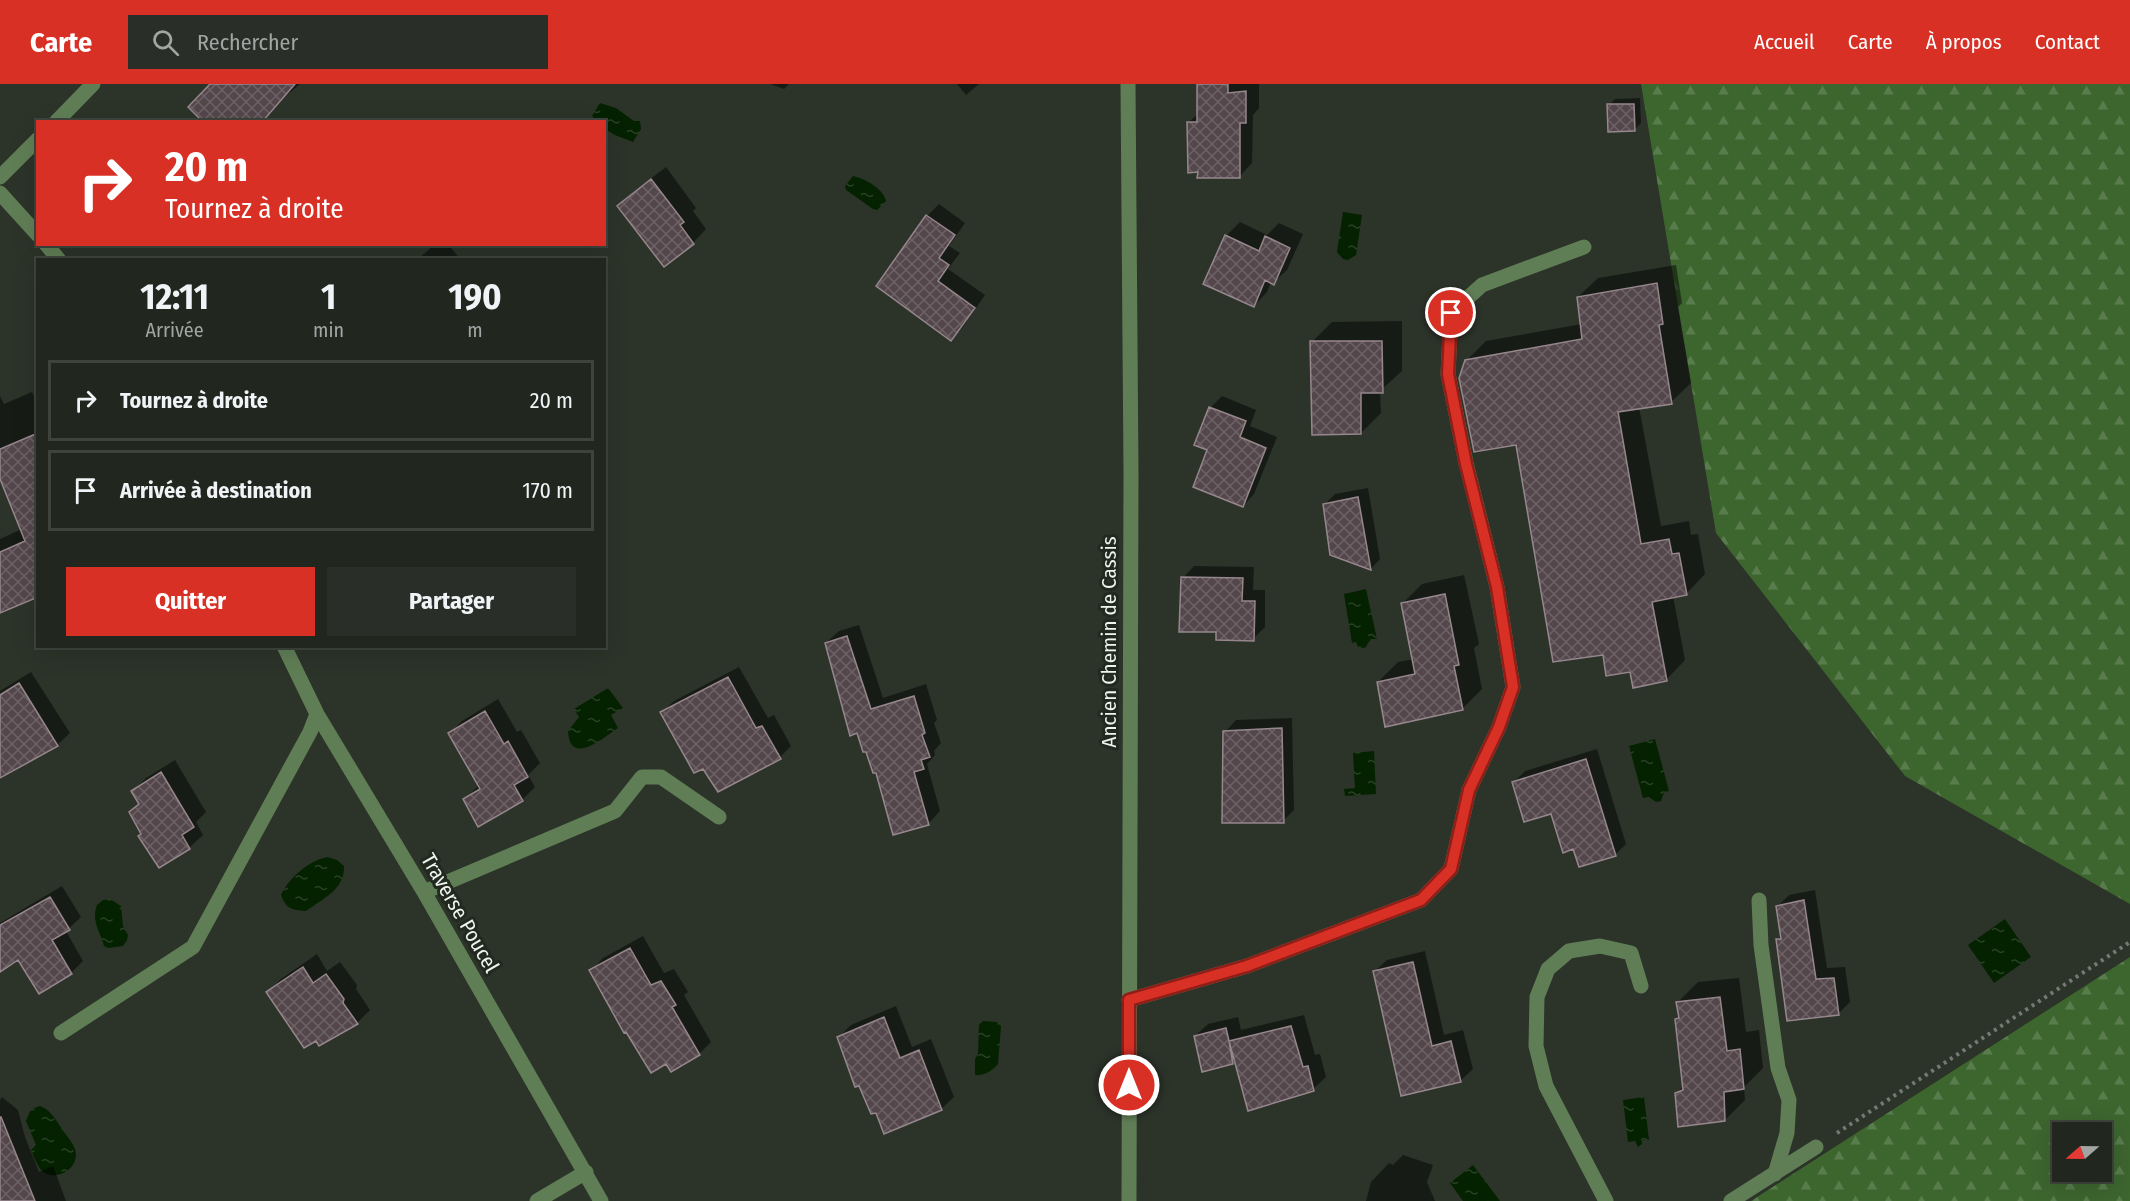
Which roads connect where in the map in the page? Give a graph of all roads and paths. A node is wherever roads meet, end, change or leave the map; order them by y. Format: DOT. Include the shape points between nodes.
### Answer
graph roads {
  1 [pos="93,84"];
  2 [pos="1128,84"];
  3 [pos="58,120"];
  4 [pos="36,142"];
  5 [pos="0,177"];
  6 [pos="0,193"];
  7 [pos="36,233"];
  8 [pos="48,246"];
  9 [pos="1584,247"];
  10 [pos="57,258"];
  11 [pos="285,648"];
  12 [pos="317,714"];
  13 [pos="719,817"];
  14 [pos="424,892"];
  15 [pos="1760,900"];
  16 [pos="2130,942"];
  17 [pos="1641,986"];
  18 [pos="1129,1000"];
  19 [pos="61,1033"];
  20 [pos="1816,1147"];
  21 [pos="586,1172"];
  22 [pos="1774,1174"];
  23 [pos="537,1201"];
  24 [pos="601,1201"];
  25 [pos="1129,1201"];
  26 [pos="1606,1201"];
  27 [pos="1731,1201"];
  1 -- 3 [label="street"];
  2 -- 18 [label="street, Ancien Chemin de Cassis"];
  4 -- 5 [label="street"];
  6 -- 7 [label="street"];
  8 -- 10 [label="street"];
  9 -- 18 [label="street" via="1482,285 1451,313 1448,374 1497,587 1513,687 1469,790 1451,869 1421,900 1247,966"];
  11 -- 12 [label="street, Traverse Poucel"];
  12 -- 14 [label="street, Traverse Poucel"];
  12 -- 19 [label="street" via="194,947"];
  13 -- 14 [label="street" via="662,777 642,777 615,811"];
  14 -- 21 [label="street, Traverse Poucel"];
  15 -- 22 [label="street" via="1761,945 1778,1068 1789,1100 1787,1133"];
  16 -- 20 [label="path"];
  17 -- 26 [label="street" via="1631,953 1600,946 1569,951 1548,969 1537,997 1536,1046 1546,1086"];
  18 -- 25 [label="street, Ancien Chemin de Cassis"];
  20 -- 22 [label="street"];
  21 -- 23 [label="street"];
  21 -- 24 [label="street, Traverse Poucel"];
  22 -- 27 [label="street"];
}
